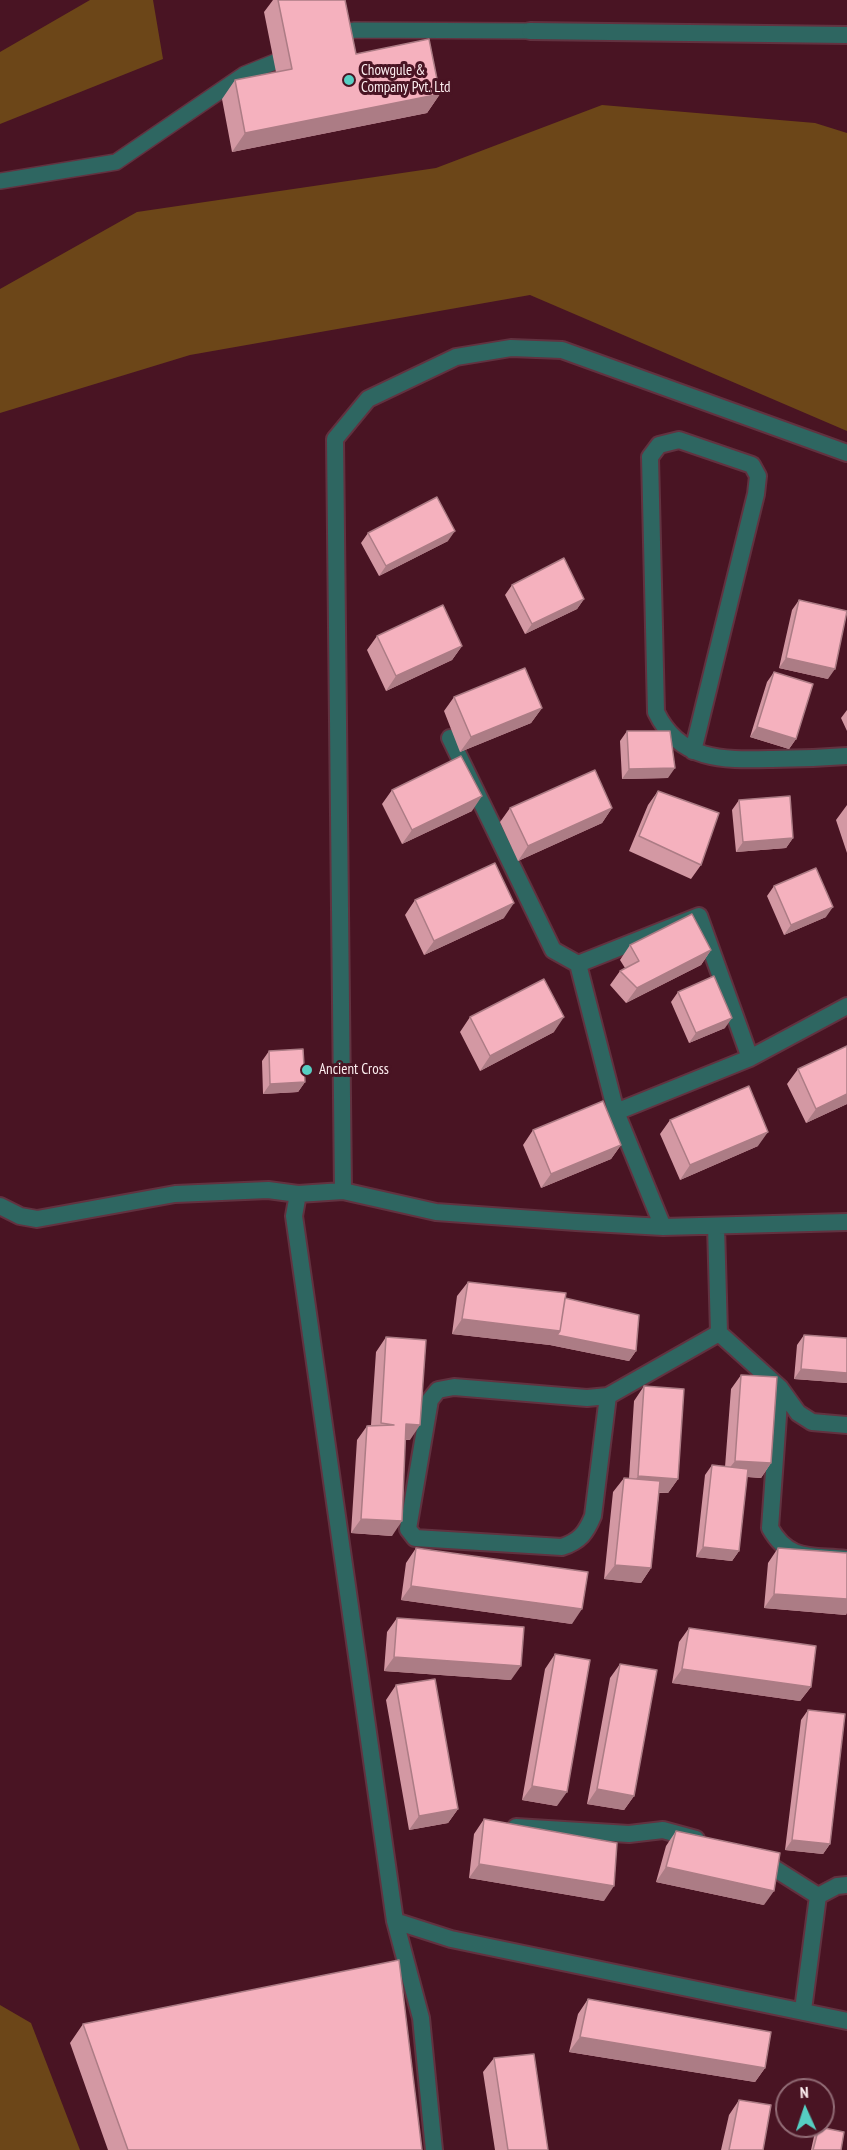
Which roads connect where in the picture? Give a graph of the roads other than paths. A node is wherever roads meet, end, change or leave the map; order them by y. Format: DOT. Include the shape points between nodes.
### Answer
graph roads {
  1 [pos="530,31"];
  2 [pos="847,35"];
  3 [pos="0,182"];
  4 [pos="847,453"];
  5 [pos="450,738"];
  6 [pos="693,751"];
  7 [pos="847,756"];
  8 [pos="578,964"];
  9 [pos="847,1006"];
  10 [pos="750,1058"];
  11 [pos="616,1112"];
  12 [pos="343,1191"];
  13 [pos="298,1194"];
  14 [pos="0,1206"];
  15 [pos="847,1222"];
  16 [pos="716,1226"];
  17 [pos="663,1227"];
  18 [pos="719,1333"];
  19 [pos="780,1388"];
  20 [pos="608,1396"];
  21 [pos="847,1425"];
  22 [pos="847,1559"];
  23 [pos="516,1827"];
  24 [pos="717,1844"];
  25 [pos="739,1850"];
  26 [pos="847,1885"];
  27 [pos="818,1896"];
  28 [pos="395,1921"];
  29 [pos="803,2010"];
  30 [pos="847,2021"];
  31 [pos="434,2150"];
  1 -- 2 [label="street"];
  1 -- 3 [label="lane" via="354,30 245,74 116,162"];
  4 -- 12 [label="street" via="562,350 511,348 456,357 368,399 335,439"];
  5 -- 8 [label="street" via="553,950"];
  6 -- 6 [label="street" via="665,731 656,712 650,457 659,445 679,440 752,465 758,476"];
  6 -- 7 [label="street" via="717,759 743,760"];
  8 -- 10 [label="street" via="699,916"];
  8 -- 11 [label="street"];
  9 -- 10 [label="street"];
  10 -- 11 [label="street"];
  11 -- 17 [label="street"];
  12 -- 13 [label="street"];
  12 -- 17 [label="street" via="436,1212"];
  13 -- 14 [label="street" via="268,1190 175,1194 37,1219"];
  13 -- 28 [label="street" via="294,1216"];
  15 -- 16 [label="street"];
  16 -- 17 [label="street"];
  16 -- 18 [label="street"];
  18 -- 19 [label="street"];
  18 -- 20 [label="street"];
  19 -- 21 [label="street" via="798,1413 812,1422"];
  19 -- 22 [label="street" via="770,1528 789,1552"];
  20 -- 20 [label="street" via="586,1398 454,1387 438,1390 430,1400 408,1529 415,1538 562,1546 575,1542 586,1532 593,1516"];
  23 -- 24 [label="street" via="629,1834 663,1830"];
  25 -- 27 [label="street"];
  26 -- 27 [label="street"];
  27 -- 29 [label="street"];
  28 -- 29 [label="street" via="451,1939"];
  28 -- 31 [label="street" via="421,2018"];
  29 -- 30 [label="street"];
}
